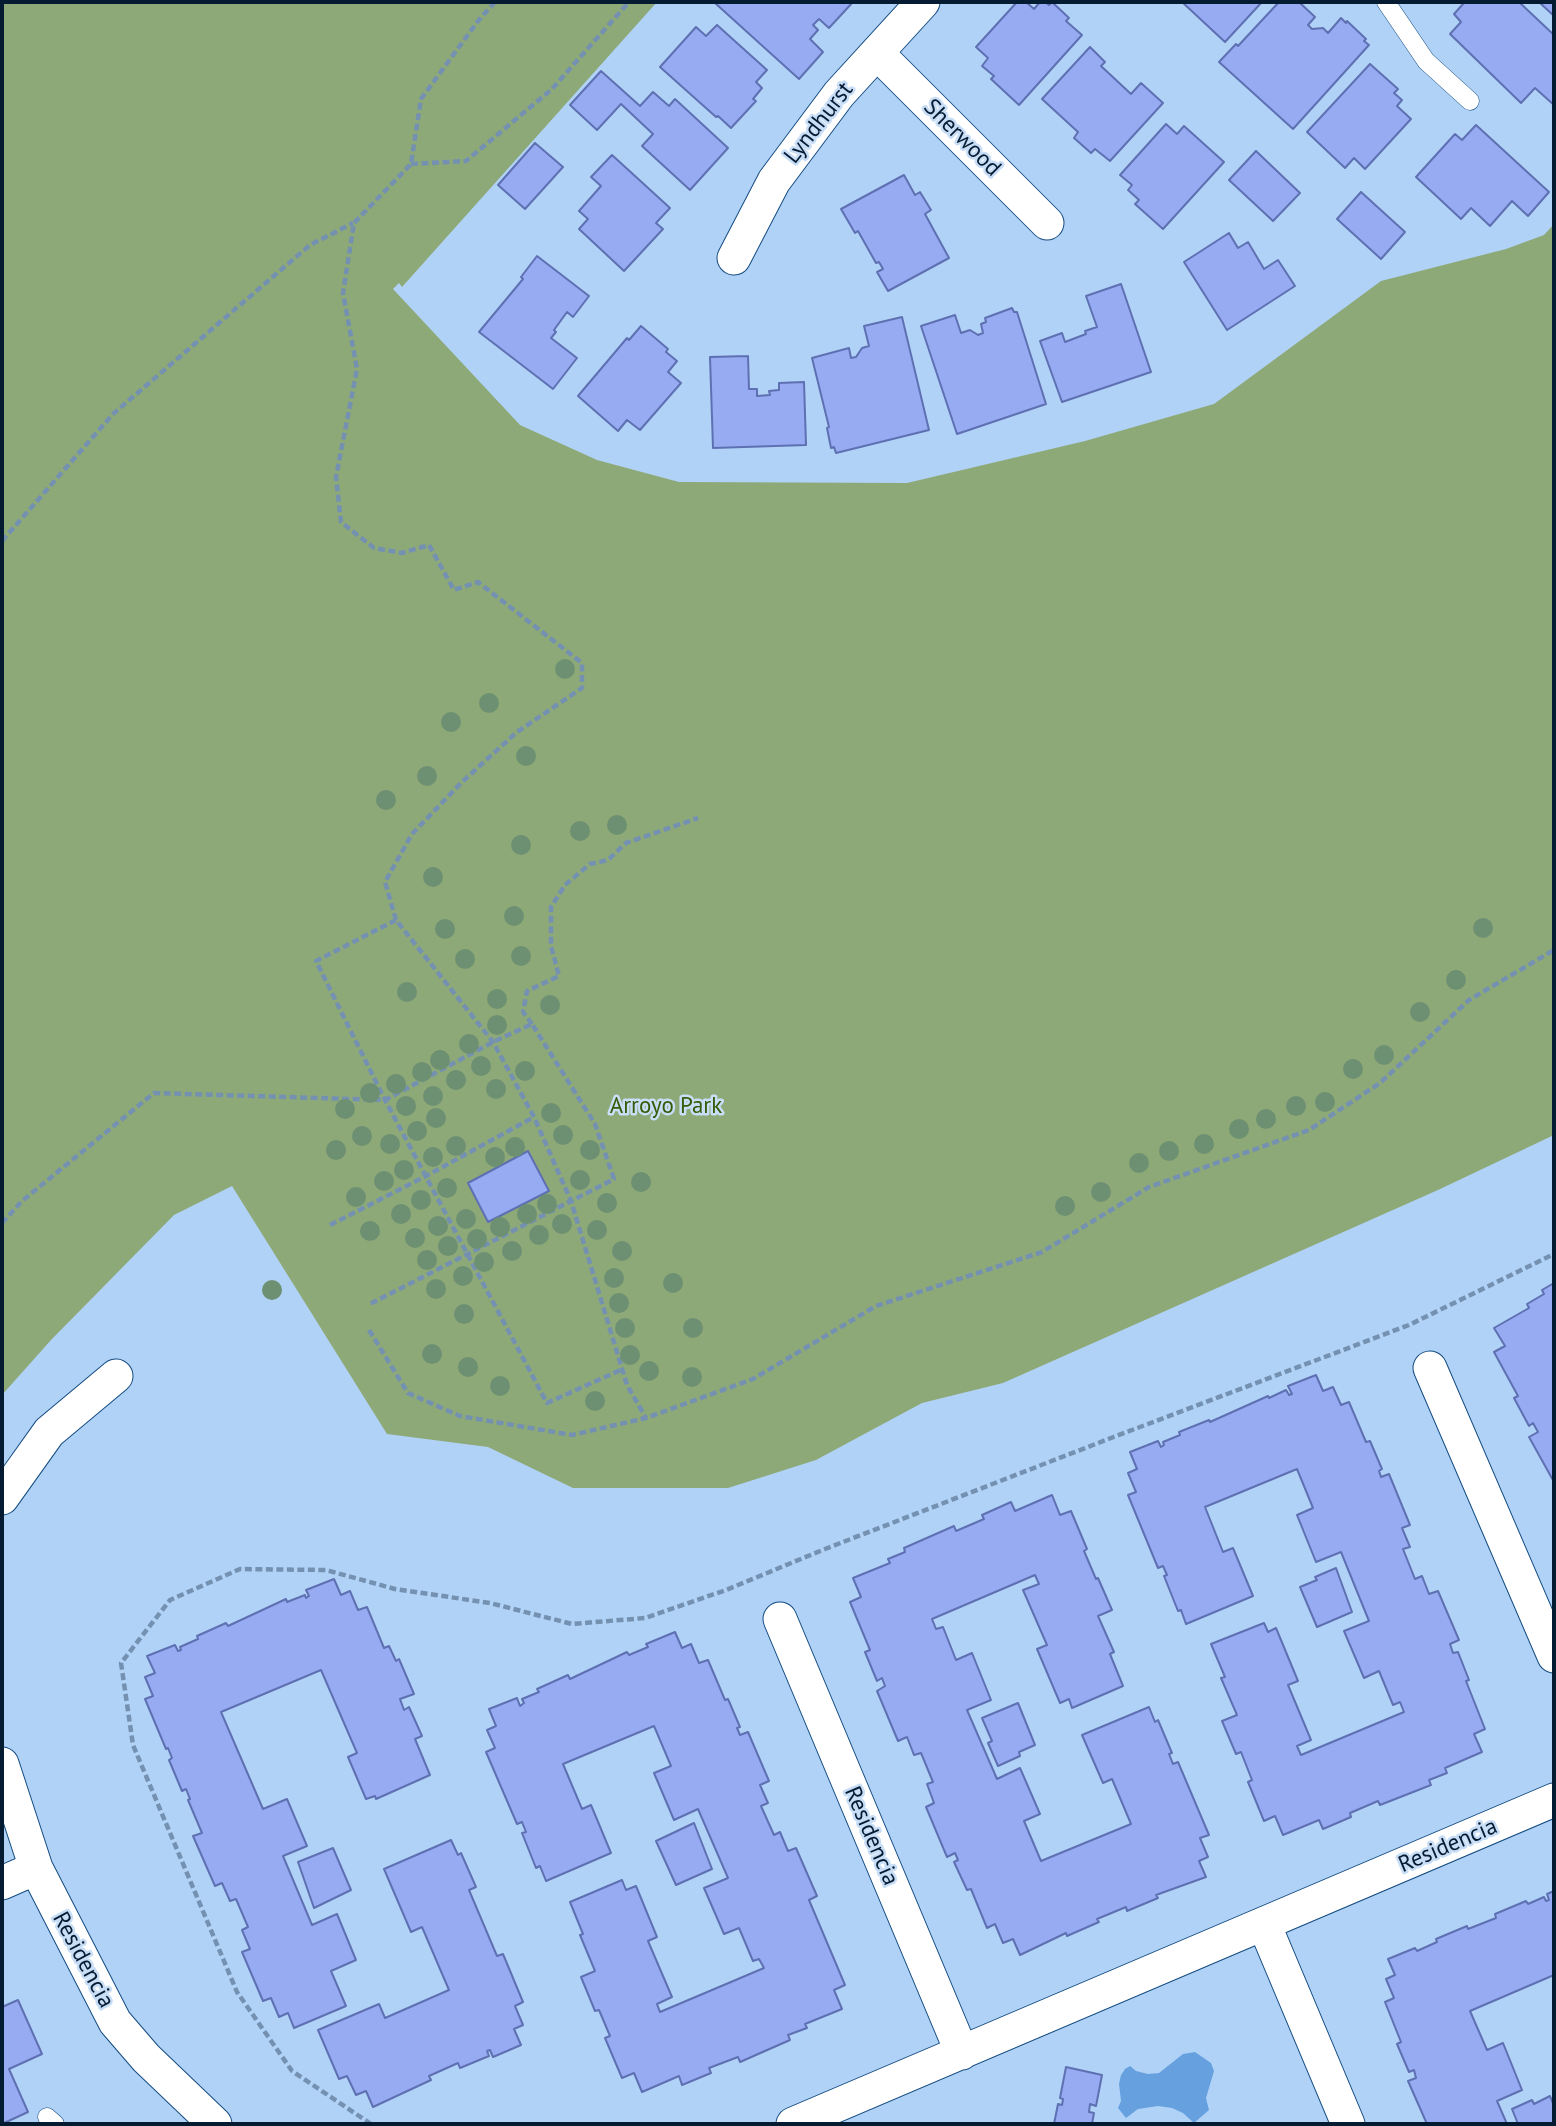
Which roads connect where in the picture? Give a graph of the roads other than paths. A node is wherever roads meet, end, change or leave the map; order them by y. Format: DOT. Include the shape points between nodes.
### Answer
graph roads {
  1 [pos="923,2"];
  2 [pos="1386,2"];
  3 [pos="877,53"];
  4 [pos="1470,101"];
  5 [pos="1047,223"];
  6 [pos="734,258"];
  7 [pos="1430,1368"];
  8 [pos="116,1376"];
  9 [pos="2,1499"];
  10 [pos="780,1619"];
  11 [pos="1554,1656"];
  12 [pos="2,1765"];
  13 [pos="1554,1800"];
  14 [pos="36,1868"];
  15 [pos="2,1883"];
  16 [pos="1264,1924"];
  17 [pos="962,2053"];
  18 [pos="215,2124"];
  19 [pos="796,2124"];
  20 [pos="1348,2124"];
  1 -- 3 [label="street, Lyndhurst"];
  2 -- 4 [label="lane" via="1426,61"];
  3 -- 5 [label="street, Sherwood"];
  3 -- 6 [label="street, Lyndhurst" via="839,94 774,181"];
  7 -- 11 [label="street"];
  8 -- 9 [label="street" via="49,1432"];
  10 -- 17 [label="street, Residencia"];
  12 -- 14 [label="street, Residencia"];
  13 -- 16 [label="street, Residencia"];
  14 -- 15 [label="street"];
  14 -- 18 [label="street, Residencia" via="116,2022 146,2058"];
  16 -- 17 [label="street, Residencia"];
  16 -- 20 [label="street"];
  17 -- 19 [label="street, Residencia"];
}
